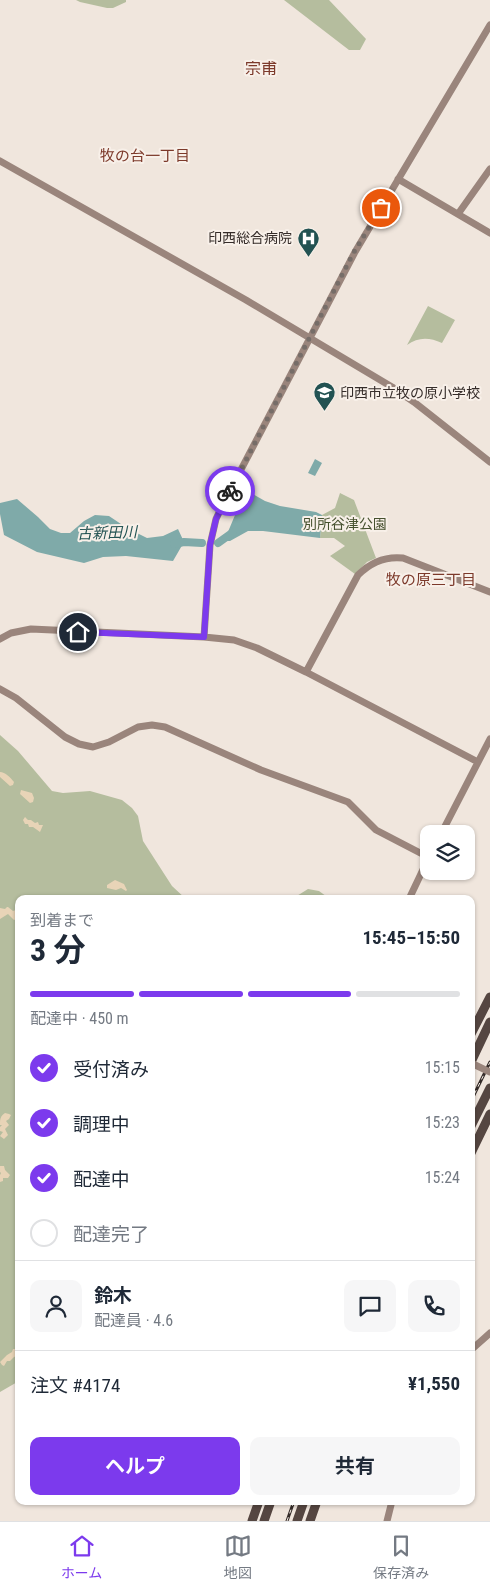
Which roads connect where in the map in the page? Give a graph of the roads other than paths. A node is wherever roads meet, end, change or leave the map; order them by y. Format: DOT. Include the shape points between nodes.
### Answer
graph roads {
  1 [pos="490,25"];
  2 [pos="0,161"];
  3 [pos="490,170"];
  4 [pos="398,179"];
  5 [pos="458,214"];
  6 [pos="490,233"];
  7 [pos="310,339"];
  8 [pos="490,462"];
  9 [pos="490,592"];
  10 [pos="204,637"];
  11 [pos="0,639"];
  12 [pos="306,672"];
  13 [pos="0,689"];
  14 [pos="490,739"];
  15 [pos="478,762"];
  16 [pos="446,825"];
  17 [pos="420,852"];
  18 [pos="420,876"];
  19 [pos="411,895"];
  20 [pos="490,997"];
  21 [pos="490,1022"];
  22 [pos="475,1026"];
  23 [pos="475,1054"];
  24 [pos="475,1064"];
  25 [pos="490,1072"];
  26 [pos="490,1088"];
  27 [pos="490,1114"];
  28 [pos="475,1118"];
  29 [pos="475,1145"];
  30 [pos="490,1333"];
  31 [pos="475,1346"];
  32 [pos="258,1505"];
  33 [pos="270,1505"];
  34 [pos="303,1505"];
  35 [pos="316,1505"];
  36 [pos="391,1505"];
  37 [pos="252,1521"];
  38 [pos="264,1521"];
  39 [pos="297,1521"];
  40 [pos="310,1521"];
  41 [pos="387,1521"];
  1 -- 4 [label="street"];
  2 -- 7 [label="street"];
  3 -- 5 [label="street"];
  4 -- 5 [label="street"];
  4 -- 7 [label="street" via="354,252"];
  5 -- 6 [label="street"];
  7 -- 8 [label="street" via="406,397"];
  7 -- 10 [label="street" via="216,519 210,545"];
  9 -- 12 [label="street" via="403,558 376,561 358,576"];
  10 -- 11 [label="street" via="31,629"];
  10 -- 12 [label="street" via="234,640 252,646"];
  12 -- 15 [label="street"];
  13 -- 17 [label="street" via="65,737 86,746 101,746 146,725 174,730 261,770 348,802 376,830"];
  14 -- 15 [label="street"];
  15 -- 16 [label="street"];
  18 -- 19 [label="street"];
  20 -- 22 [label="highway"];
  21 -- 23 [label="highway"];
  24 -- 25 [label="street, bridge"];
  26 -- 28 [label="highway"];
  27 -- 29 [label="highway"];
  30 -- 31 [label="street"];
  32 -- 37 [label="highway"];
  33 -- 38 [label="highway"];
  34 -- 39 [label="highway"];
  35 -- 40 [label="highway"];
  36 -- 41 [label="street"];
}
